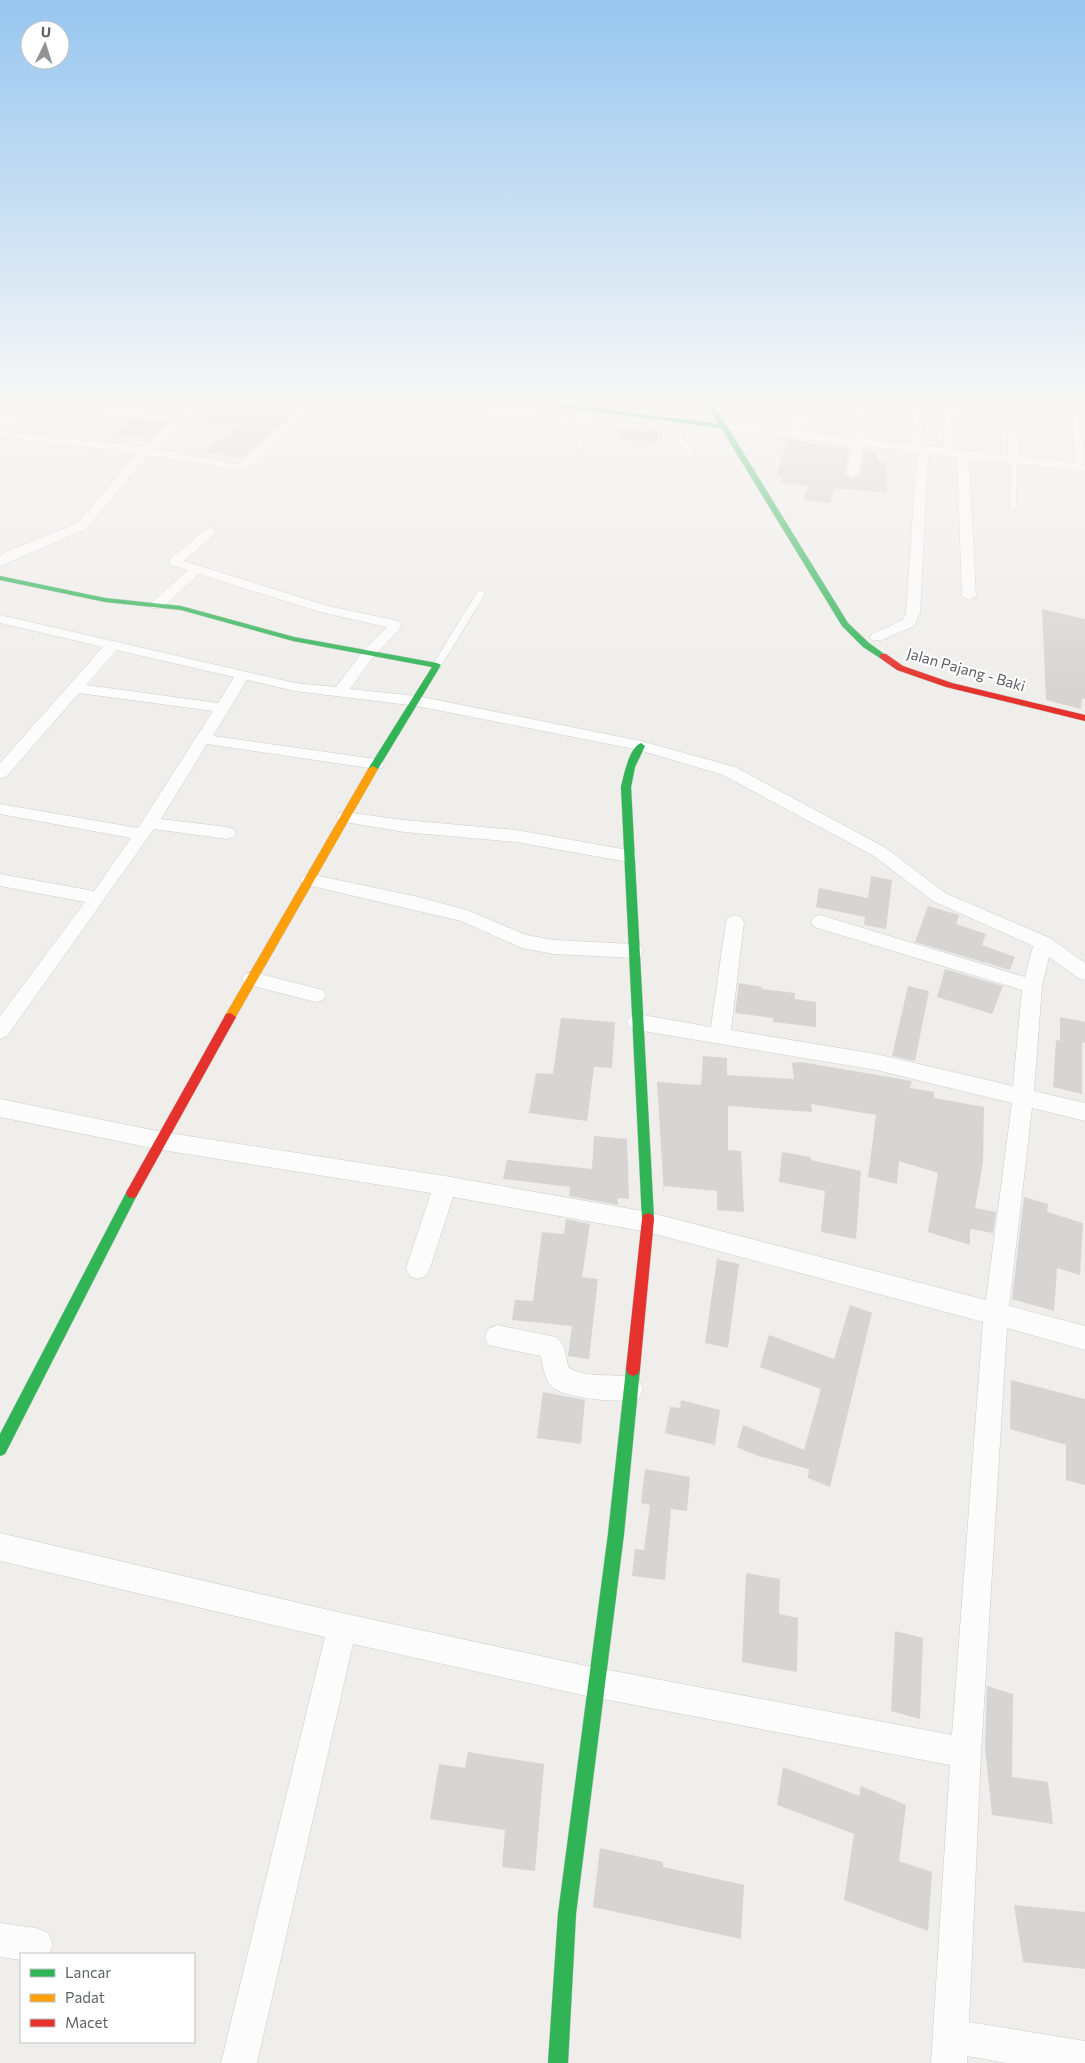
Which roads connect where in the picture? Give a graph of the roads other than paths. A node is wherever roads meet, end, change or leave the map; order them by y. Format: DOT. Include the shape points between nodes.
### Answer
graph roads {
  1 [pos="107,496"];
  2 [pos="768,496"];
  3 [pos="917,496"];
  4 [pos="965,496"];
  5 [pos="1013,496"];
  6 [pos="1013,506"];
  7 [pos="210,532"];
  8 [pos="0,562"];
  9 [pos="196,570"];
  10 [pos="0,578"];
  11 [pos="480,595"];
  12 [pos="969,596"];
  13 [pos="157,605"];
  14 [pos="0,619"];
  15 [pos="877,637"];
  16 [pos="114,644"];
  17 [pos="370,653"];
  18 [pos="437,665"];
  19 [pos="243,675"];
  20 [pos="75,688"];
  21 [pos="340,693"];
  22 [pos="417,701"];
  23 [pos="222,708"];
  24 [pos="1085,718"];
  25 [pos="204,739"];
  26 [pos="641,746"];
  27 [pos="376,764"];
  28 [pos="0,773"];
  29 [pos="0,808"];
  30 [pos="345,817"];
  31 [pos="146,829"];
  32 [pos="227,833"];
  33 [pos="628,856"];
  34 [pos="0,880"];
  35 [pos="309,880"];
  36 [pos="98,898"];
  37 [pos="735,922"];
  38 [pos="820,922"];
  39 [pos="1042,943"];
  40 [pos="634,951"];
  41 [pos="1085,973"];
  42 [pos="252,979"];
  43 [pos="1032,986"];
  44 [pos="316,995"];
  45 [pos="637,1022"];
  46 [pos="0,1031"];
  47 [pos="720,1034"];
  48 [pos="1023,1097"];
  49 [pos="0,1108"];
  50 [pos="1085,1112"];
  51 [pos="162,1141"];
  52 [pos="445,1186"];
  53 [pos="648,1222"];
  54 [pos="418,1268"];
  55 [pos="996,1313"];
  56 [pos="497,1338"];
  57 [pos="1085,1338"];
  58 [pos="630,1388"];
  59 [pos="0,1449"];
  60 [pos="0,1547"];
  61 [pos="342,1627"];
  62 [pos="597,1682"];
  63 [pos="966,1753"];
  64 [pos="0,1940"];
  65 [pos="36,1946"];
  66 [pos="950,2049"];
  67 [pos="1085,2059"];
  68 [pos="239,2063"];
  69 [pos="558,2063"];
  1 -- 8 [label="street" via="82,526"];
  2 -- 24 [label="street, Jalan Pajang - Baki" via="845,624 889,662 949,685"];
  3 -- 15 [label="street" via="913,613 909,623"];
  4 -- 12 [label="street"];
  5 -- 6 [label="lane"];
  7 -- 9 [label="street" via="174,561"];
  9 -- 13 [label="street"];
  9 -- 17 [label="street" via="325,609 394,624 394,628"];
  10 -- 13 [label="street" via="68,594"];
  11 -- 18 [label="lane"];
  13 -- 17 [label="street" via="189,610 293,639"];
  14 -- 16 [label="street"];
  16 -- 19 [label="street"];
  16 -- 20 [label="street"];
  17 -- 18 [label="street"];
  17 -- 21 [label="street"];
  18 -- 22 [label="street"];
  19 -- 21 [label="street"];
  19 -- 23 [label="street"];
  20 -- 23 [label="street"];
  20 -- 28 [label="street"];
  21 -- 22 [label="street"];
  22 -- 26 [label="street"];
  22 -- 27 [label="street"];
  23 -- 25 [label="street"];
  25 -- 27 [label="street"];
  25 -- 31 [label="street"];
  26 -- 33 [label="street" via="630,767 626,786"];
  26 -- 39 [label="street" via="729,770 880,852 939,897"];
  27 -- 30 [label="street"];
  29 -- 31 [label="street"];
  30 -- 33 [label="street" via="516,836"];
  30 -- 35 [label="street"];
  31 -- 32 [label="street"];
  31 -- 36 [label="street"];
  33 -- 40 [label="street"];
  34 -- 36 [label="street"];
  35 -- 40 [label="street" via="467,916 522,941 554,947"];
  35 -- 42 [label="street"];
  36 -- 46 [label="street"];
  37 -- 47 [label="street"];
  38 -- 43 [label="street"];
  39 -- 41 [label="street"];
  39 -- 43 [label="street"];
  40 -- 45 [label="street"];
  42 -- 44 [label="street"];
  42 -- 51 [label="street"];
  43 -- 48 [label="street"];
  45 -- 47 [label="street"];
  45 -- 53 [label="street"];
  47 -- 48 [label="street" via="876,1062"];
  48 -- 50 [label="street"];
  48 -- 55 [label="street"];
  49 -- 51 [label="street"];
  51 -- 52 [label="street"];
  51 -- 59 [label="street" via="51,1343"];
  52 -- 53 [label="street"];
  52 -- 54 [label="street"];
  53 -- 55 [label="street"];
  53 -- 58 [label="street"];
  55 -- 57 [label="street"];
  55 -- 63 [label="street"];
  56 -- 58 [label="street" via="547,1345 553,1350 560,1376 569,1382"];
  58 -- 62 [label="street"];
  60 -- 61 [label="street"];
  61 -- 62 [label="street"];
  61 -- 68 [label="street"];
  62 -- 63 [label="street"];
  62 -- 69 [label="street" via="567,1914"];
  63 -- 66 [label="street"];
  64 -- 65 [label="street"];
  66 -- 67 [label="street"];
}
